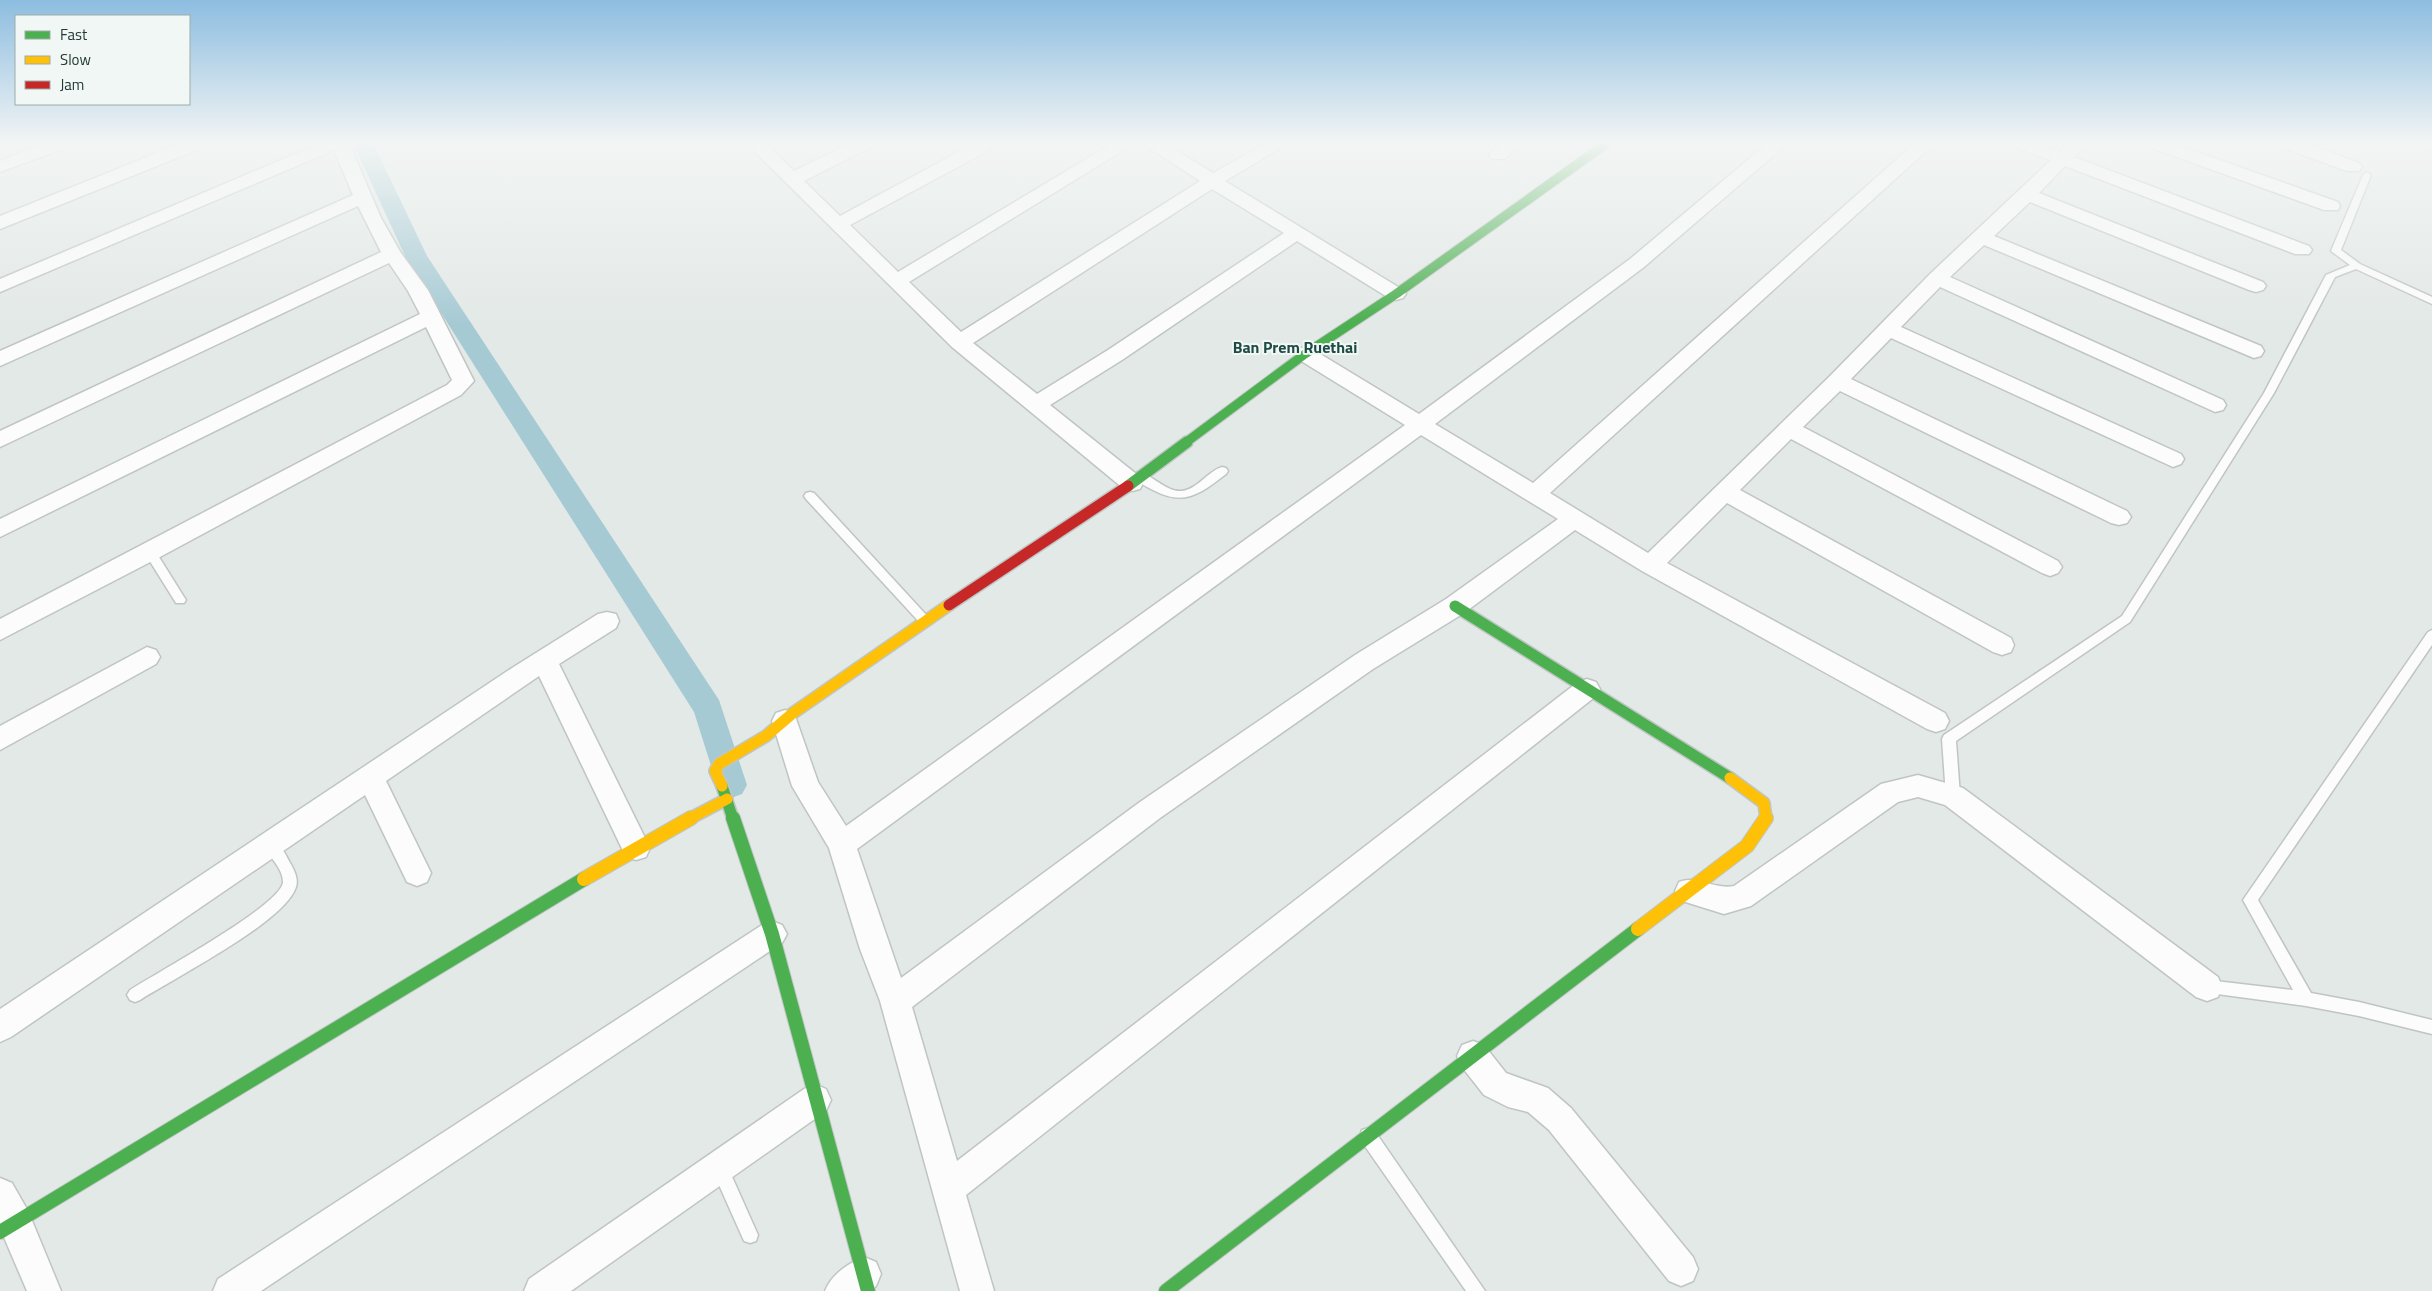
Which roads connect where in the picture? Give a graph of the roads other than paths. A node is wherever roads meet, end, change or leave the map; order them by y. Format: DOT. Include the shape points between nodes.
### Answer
graph roads {
  1 [pos="49,203"];
  2 [pos="196,203"];
  3 [pos="349,203"];
  4 [pos="366,203"];
  5 [pos="818,203"];
  6 [pos="877,203"];
  7 [pos="1026,203"];
  8 [pos="1177,203"];
  9 [pos="1248,203"];
  10 [pos="1523,203"];
  11 [pos="1708,203"];
  12 [pos="1859,203"];
  13 [pos="2018,203"];
  14 [pos="2048,203"];
  15 [pos="2178,203"];
  16 [pos="2323,203"];
  17 [pos="2350,203"];
  18 [pos="2331,206"];
  19 [pos="0,223"];
  20 [pos="839,224"];
  21 [pos="1297,233"];
  22 [pos="1981,237"];
  23 [pos="2302,250"];
  24 [pos="392,254"];
  25 [pos="2357,266"];
  26 [pos="1937,278"];
  27 [pos="896,281"];
  28 [pos="0,286"];
  29 [pos="2256,286"];
  30 [pos="1396,294"];
  31 [pos="2432,302"];
  32 [pos="431,316"];
  33 [pos="1889,329"];
  34 [pos="959,342"];
  35 [pos="2254,351"];
  36 [pos="1305,354"];
  37 [pos="0,359"];
  38 [pos="1837,381"];
  39 [pos="1036,404"];
  40 [pos="2215,405"];
  41 [pos="1419,425"];
  42 [pos="1789,428"];
  43 [pos="0,440"];
  44 [pos="2172,459"];
  45 [pos="1222,471"];
  46 [pos="1136,480"];
  47 [pos="1723,491"];
  48 [pos="1536,494"];
  49 [pos="810,496"];
  50 [pos="2119,517"];
  51 [pos="1576,518"];
  52 [pos="0,530"];
  53 [pos="150,552"];
  54 [pos="1650,565"];
  55 [pos="2050,567"];
  56 [pos="180,600"];
  57 [pos="1455,606"];
  58 [pos="607,621"];
  59 [pos="925,622"];
  60 [pos="0,630"];
  61 [pos="2432,635"];
  62 [pos="2002,645"];
  63 [pos="147,657"];
  64 [pos="544,660"];
  65 [pos="1588,689"];
  66 [pos="1936,721"];
  67 [pos="775,728"];
  68 [pos="0,739"];
  69 [pos="370,777"];
  70 [pos="1953,796"];
  71 [pos="727,799"];
  72 [pos="270,844"];
  73 [pos="842,844"];
  74 [pos="636,848"];
  75 [pos="418,873"];
  76 [pos="1689,890"];
  77 [pos="772,934"];
  78 [pos="2207,987"];
  79 [pos="135,995"];
  80 [pos="2306,1000"];
  81 [pos="895,1001"];
  82 [pos="0,1027"];
  83 [pos="2432,1027"];
  84 [pos="1473,1056"];
  85 [pos="815,1100"];
  86 [pos="1368,1136"];
  87 [pos="719,1166"];
  88 [pos="947,1189"];
  89 [pos="5,1217"];
  90 [pos="750,1235"];
  91 [pos="1681,1268"];
  92 [pos="858,1285"];
  93 [pos="44,1291"];
  94 [pos="230,1291"];
  95 [pos="541,1291"];
  96 [pos="977,1291"];
  97 [pos="1166,1291"];
  98 [pos="1476,1291"];
  1 -- 19 [label="street"];
  2 -- 28 [label="street"];
  3 -- 37 [label="street"];
  4 -- 24 [label="street"];
  5 -- 20 [label="street"];
  6 -- 20 [label="street"];
  7 -- 27 [label="street"];
  8 -- 34 [label="street"];
  9 -- 21 [label="street"];
  10 -- 30 [label="street"];
  11 -- 41 [label="street" via="1637,263"];
  12 -- 48 [label="street"];
  13 -- 22 [label="street"];
  14 -- 29 [label="street"];
  15 -- 23 [label="street"];
  16 -- 18 [label="street"];
  17 -- 25 [label="lane" via="2336,251"];
  20 -- 27 [label="street"];
  21 -- 30 [label="street"];
  21 -- 39 [label="street"];
  22 -- 26 [label="street"];
  22 -- 35 [label="street"];
  24 -- 32 [label="street" via="418,290"];
  24 -- 43 [label="street"];
  25 -- 31 [label="lane"];
  25 -- 70 [label="lane" via="2331,275 2269,393 2126,619 1949,739"];
  26 -- 33 [label="street"];
  26 -- 40 [label="street"];
  27 -- 34 [label="street"];
  30 -- 36 [label="street"];
  32 -- 52 [label="street"];
  32 -- 53 [label="street" via="463,381 460,386"];
  33 -- 38 [label="street"];
  33 -- 44 [label="street"];
  34 -- 39 [label="street"];
  36 -- 41 [label="street"];
  36 -- 46 [label="street"];
  38 -- 42 [label="street"];
  38 -- 50 [label="street"];
  39 -- 46 [label="street"];
  41 -- 48 [label="street"];
  41 -- 73 [label="street"];
  42 -- 47 [label="street"];
  42 -- 55 [label="street"];
  45 -- 46 [label="lane" via="1194,493 1178,496"];
  46 -- 59 [label="street"];
  47 -- 54 [label="street"];
  47 -- 62 [label="street"];
  48 -- 51 [label="street"];
  49 -- 59 [label="lane"];
  51 -- 54 [label="street"];
  51 -- 57 [label="street"];
  53 -- 56 [label="lane"];
  53 -- 60 [label="street"];
  54 -- 66 [label="street"];
  57 -- 65 [label="street"];
  57 -- 81 [label="street" via="1364,662 1150,810"];
  58 -- 64 [label="street"];
  59 -- 67 [label="street"];
  61 -- 80 [label="lane" via="2250,900"];
  63 -- 68 [label="street"];
  64 -- 69 [label="street"];
  64 -- 74 [label="street"];
  65 -- 76 [label="street" via="1745,786 1764,804 1766,820 1747,846"];
  65 -- 88 [label="street"];
  67 -- 71 [label="street" via="719,764 715,771"];
  67 -- 73 [label="street"];
  69 -- 72 [label="street"];
  69 -- 75 [label="street"];
  70 -- 76 [label="street" via="1918,786 1891,792 1741,897 1724,901"];
  70 -- 78 [label="street"];
  71 -- 74 [label="street"];
  71 -- 77 [label="street"];
  72 -- 79 [label="lane" via="285,867 290,885 277,906"];
  72 -- 82 [label="street"];
  73 -- 81 [label="street"];
  74 -- 89 [label="street"];
  76 -- 84 [label="street"];
  77 -- 85 [label="street"];
  77 -- 94 [label="street"];
  78 -- 80 [label="lane"];
  80 -- 83 [label="lane"];
  81 -- 88 [label="street"];
  84 -- 86 [label="street"];
  84 -- 91 [label="street" via="1495,1084 1537,1099 1560,1119"];
  85 -- 87 [label="street"];
  85 -- 92 [label="street"];
  86 -- 97 [label="street"];
  86 -- 98 [label="lane"];
  87 -- 90 [label="lane"];
  87 -- 95 [label="street"];
  88 -- 96 [label="street"];
  89 -- 93 [label="street"];
}
